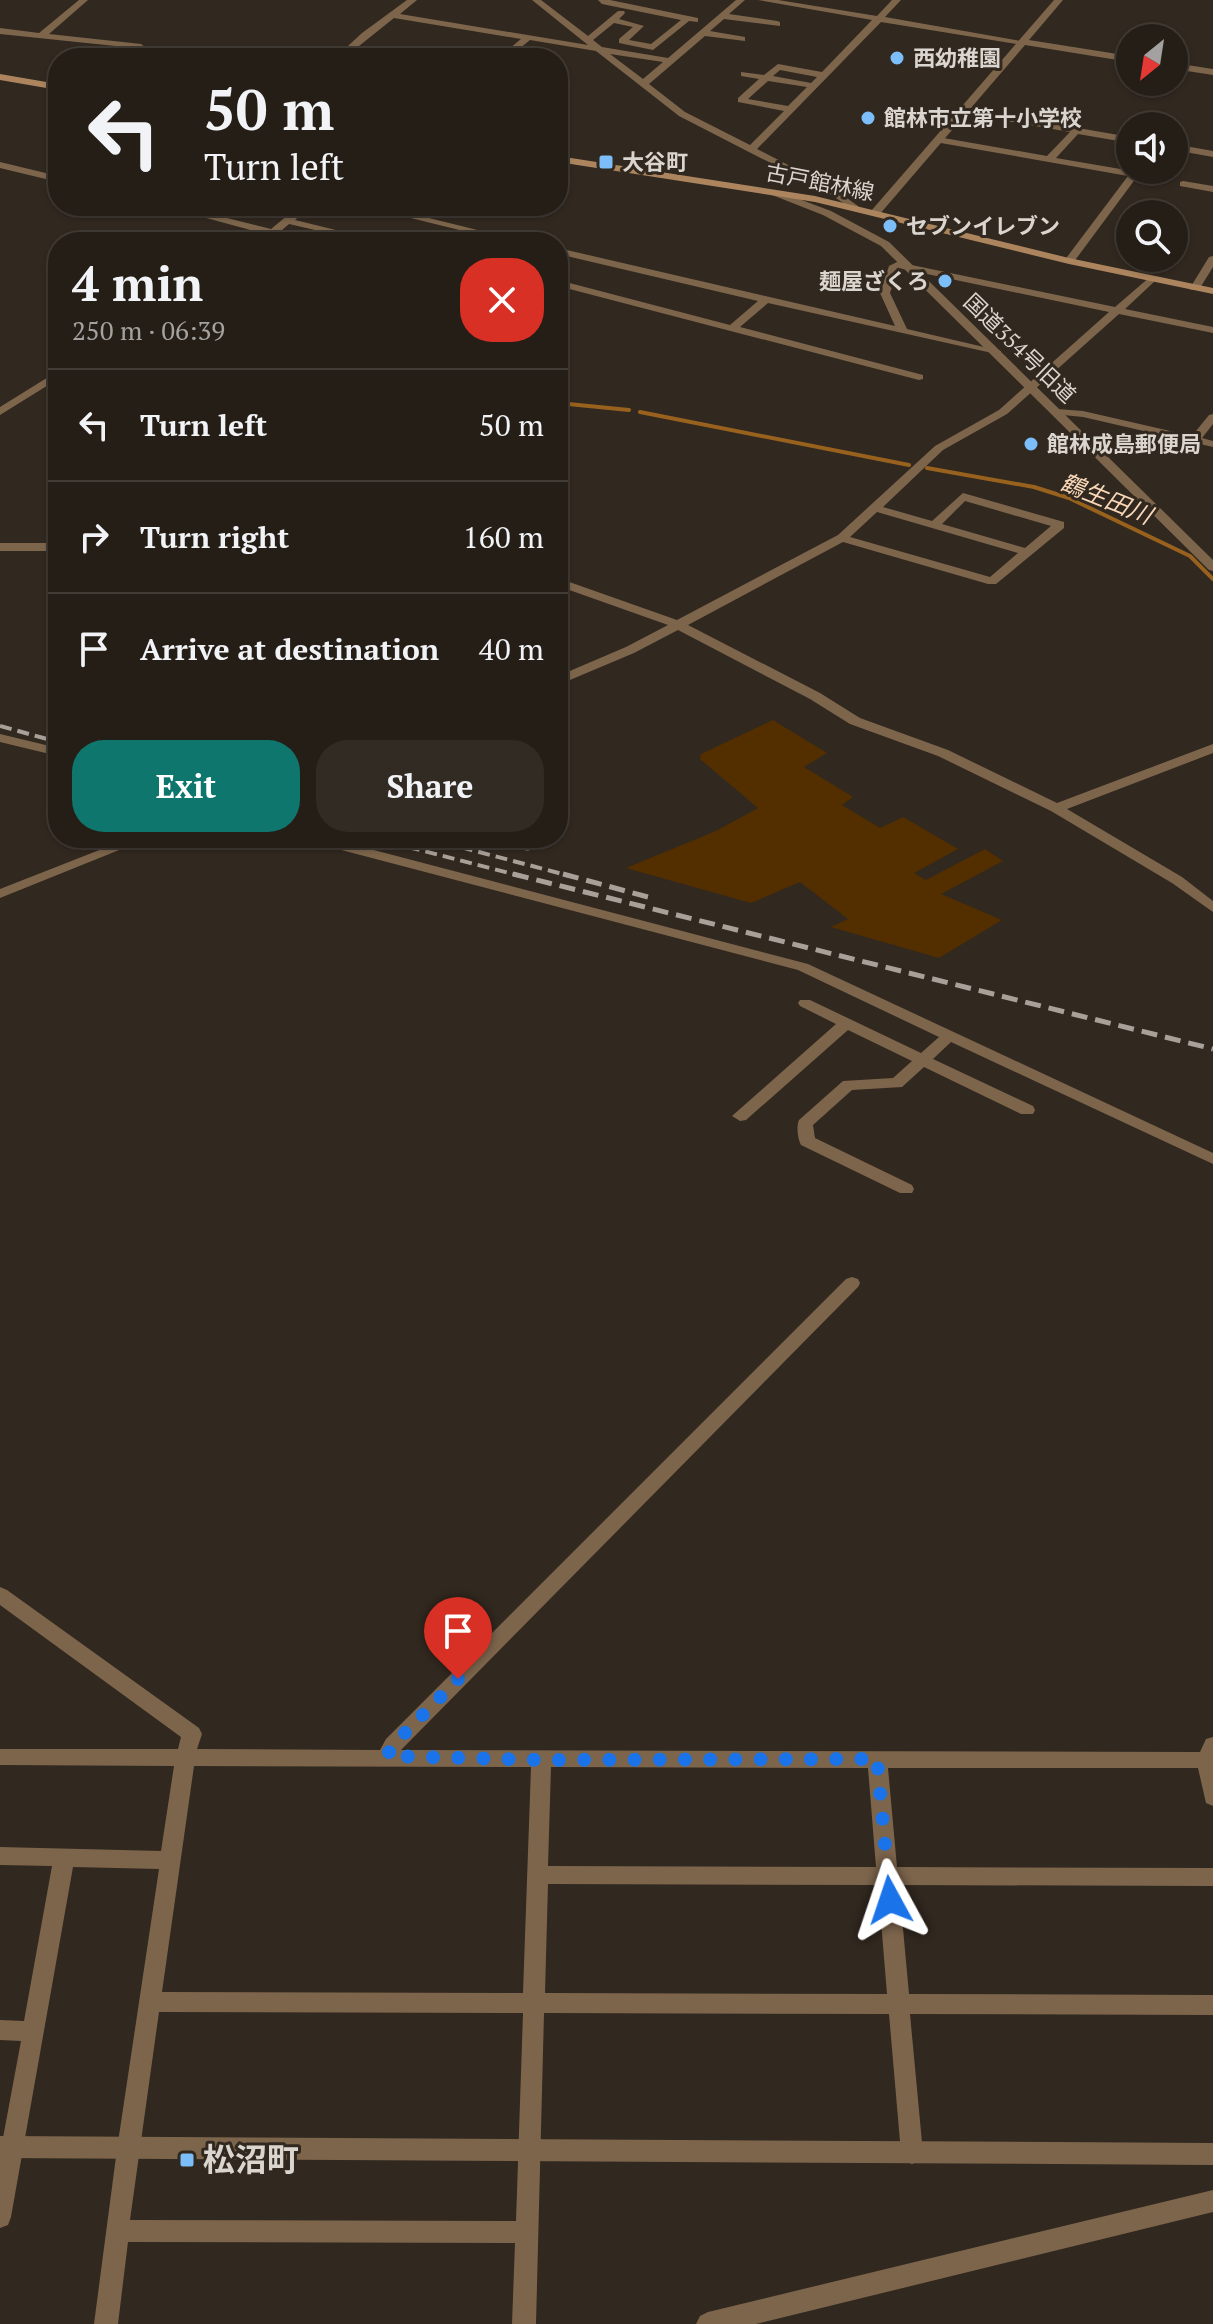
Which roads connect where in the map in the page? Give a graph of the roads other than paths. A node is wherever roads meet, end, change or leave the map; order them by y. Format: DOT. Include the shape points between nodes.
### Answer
graph roads {
  1 [pos="84,0"];
  2 [pos="413,0"];
  3 [pos="536,0"];
  4 [pos="741,0"];
  5 [pos="762,0"];
  6 [pos="897,0"];
  7 [pos="1059,0"];
  8 [pos="602,1"];
  9 [pos="629,7"];
  10 [pos="392,15"];
  11 [pos="723,16"];
  12 [pos="688,18"];
  13 [pos="879,18"];
  14 [pos="612,20"];
  15 [pos="715,23"];
  16 [pos="777,24"];
  17 [pos="662,29"];
  18 [pos="0,31"];
  19 [pos="673,31"];
  20 [pos="703,33"];
  21 [pos="43,34"];
  22 [pos="527,38"];
  23 [pos="742,39"];
  24 [pos="588,40"];
  25 [pos="1022,42"];
  26 [pos="140,48"];
  27 [pos="351,48"];
  28 [pos="514,48"];
  29 [pos="599,49"];
  30 [pos="1116,57"];
  31 [pos="671,61"];
  32 [pos="1188,68"];
  33 [pos="1213,72"];
  34 [pos="744,74"];
  35 [pos="824,75"];
  36 [pos="1,78"];
  37 [pos="766,78"];
  38 [pos="48,85"];
  39 [pos="642,85"];
  40 [pos="814,86"];
  41 [pos="792,110"];
  42 [pos="962,111"];
  43 [pos="1076,131"];
  44 [pos="1116,138"];
  45 [pos="938,140"];
  46 [pos="752,149"];
  47 [pos="1188,150"];
  48 [pos="1213,154"];
  49 [pos="1050,159"];
  50 [pos="568,161"];
  51 [pos="5,166"];
  52 [pos="1116,169"];
  53 [pos="0,173"];
  54 [pos="48,177"];
  55 [pos="1127,184"];
  56 [pos="1183,184"];
  57 [pos="1213,189"];
  58 [pos="775,193"];
  59 [pos="855,208"];
  60 [pos="875,213"];
  61 [pos="206,216"];
  62 [pos="294,216"];
  63 [pos="410,216"];
  64 [pos="288,221"];
  65 [pos="269,232"];
  66 [pos="274,232"];
  67 [pos="336,232"];
  68 [pos="478,232"];
  69 [pos="568,253"];
  70 [pos="1213,259"];
  71 [pos="1069,261"];
  72 [pos="906,265"];
  73 [pos="1151,279"];
  74 [pos="568,286"];
  75 [pos="1195,288"];
  76 [pos="1213,291"];
  77 [pos="766,299"];
  78 [pos="1119,309"];
  79 [pos="733,328"];
  80 [pos="1213,330"];
  81 [pos="903,332"];
  82 [pos="997,353"];
  83 [pos="919,377"];
  84 [pos="48,381"];
  85 [pos="1032,388"];
  86 [pos="0,412"];
  87 [pos="1057,412"];
  88 [pos="1213,417"];
  89 [pos="1194,440"];
  90 [pos="1213,444"];
  91 [pos="875,508"];
  92 [pos="933,526"];
  93 [pos="842,538"];
  94 [pos="0,547"];
  95 [pos="48,547"];
  96 [pos="1027,552"];
  97 [pos="1213,567"];
  98 [pos="568,586"];
  99 [pos="679,625"];
  100 [pos="568,676"];
  101 [pos="0,738"];
  102 [pos="1213,748"];
  103 [pos="48,750"];
  104 [pos="1056,808"];
  105 [pos="117,848"];
  106 [pos="349,848"];
  107 [pos="0,894"];
  108 [pos="1213,908"];
  109 [pos="805,1003"];
  110 [pos="847,1023"];
  111 [pos="950,1035"];
  112 [pos="923,1060"];
  113 [pos="1027,1110"];
  114 [pos="740,1116"];
  115 [pos="1213,1159"];
  116 [pos="906,1189"];
  117 [pos="852,1283"];
  118 [pos="0,1595"];
  119 [pos="1211,1755"];
  120 [pos="387,1756"];
  121 [pos="0,1757"];
  122 [pos="185,1758"];
  123 [pos="877,1759"];
  124 [pos="541,1760"];
  125 [pos="1213,1797"];
  126 [pos="0,1856"];
  127 [pos="64,1857"];
  128 [pos="170,1860"];
  129 [pos="887,1874"];
  130 [pos="538,1875"];
  131 [pos="1213,1877"];
  132 [pos="150,2002"];
  133 [pos="899,2003"];
  134 [pos="532,2004"];
  135 [pos="1213,2005"];
  136 [pos="0,2030"];
  137 [pos="32,2031"];
  138 [pos="5,2147"];
  139 [pos="128,2149"];
  140 [pos="529,2151"];
  141 [pos="912,2153"];
  142 [pos="1213,2154"];
  143 [pos="1213,2201"];
  144 [pos="0,2217"];
  145 [pos="119,2231"];
  146 [pos="526,2232"];
  147 [pos="106,2324"];
  148 [pos="524,2324"];
  149 [pos="708,2324"];
  1 -- 21 [label="street"];
  2 -- 10 [label="street"];
  3 -- 24 [label="street"];
  4 -- 11 [label="street"];
  5 -- 13 [label="street"];
  6 -- 13 [label="street"];
  7 -- 25 [label="street"];
  8 -- 9 [label="street"];
  9 -- 12 [label="street"];
  9 -- 14 [label="street"];
  10 -- 22 [label="street"];
  10 -- 27 [label="street"];
  11 -- 15 [label="street"];
  11 -- 16 [label="street"];
  12 -- 15 [label="street"];
  12 -- 19 [label="street"];
  13 -- 25 [label="street"];
  13 -- 35 [label="street"];
  14 -- 19 [label="street" via="646,26 622,41 653,47"];
  14 -- 24 [label="street"];
  15 -- 20 [label="street"];
  17 -- 19 [label="street"];
  18 -- 21 [label="street"];
  20 -- 23 [label="street"];
  20 -- 31 [label="street"];
  21 -- 26 [label="street"];
  22 -- 28 [label="street"];
  22 -- 29 [label="street"];
  24 -- 29 [label="street"];
  25 -- 30 [label="street"];
  25 -- 42 [label="street"];
  29 -- 31 [label="street"];
  29 -- 39 [label="street"];
  31 -- 39 [label="street"];
  32 -- 33 [label="street"];
  34 -- 37 [label="street"];
  35 -- 37 [label="street" via="778,67"];
  35 -- 40 [label="street"];
  36 -- 38 [label="main road"];
  37 -- 40 [label="street"];
  37 -- 41 [label="street" via="741,100"];
  39 -- 46 [label="street" via="682,114"];
  40 -- 41 [label="street"];
  41 -- 46 [label="street"];
  42 -- 43 [label="street"];
  42 -- 45 [label="street"];
  43 -- 44 [label="street"];
  43 -- 49 [label="street"];
  45 -- 49 [label="street"];
  45 -- 60 [label="street"];
  46 -- 59 [label="street"];
  47 -- 48 [label="street"];
  49 -- 52 [label="street"];
  50 -- 58 [label="main road, 古戸館林線"];
  51 -- 53 [label="street"];
  51 -- 54 [label="street"];
  55 -- 71 [label="street"];
  56 -- 57 [label="street"];
  58 -- 59 [label="main road, 古戸館林線"];
  58 -- 72 [label="street, 国道354号旧道" via="871,235"];
  59 -- 60 [label="main road, 古戸館林線"];
  60 -- 71 [label="main road, 古戸館林線"];
  61 -- 65 [label="street"];
  62 -- 64 [label="street"];
  63 -- 68 [label="street"];
  64 -- 66 [label="street"];
  64 -- 67 [label="street"];
  69 -- 77 [label="street"];
  70 -- 75 [label="street"];
  71 -- 73 [label="main road, 古戸館林線"];
  72 -- 78 [label="street"];
  72 -- 81 [label="street" via="894,266 885,286"];
  72 -- 82 [label="street, 国道354号旧道"];
  73 -- 75 [label="main road, 古戸館林線"];
  73 -- 78 [label="street"];
  74 -- 79 [label="street"];
  75 -- 76 [label="main road, 古戸館林線"];
  77 -- 79 [label="street"];
  77 -- 81 [label="street"];
  78 -- 80 [label="street"];
  78 -- 85 [label="street"];
  79 -- 83 [label="street"];
  81 -- 82 [label="street"];
  82 -- 85 [label="street, 国道354号旧道"];
  84 -- 86 [label="street"];
  85 -- 87 [label="street, 国道354号旧道"];
  85 -- 91 [label="street" via="1003,412 939,448"];
  87 -- 89 [label="street"];
  87 -- 97 [label="street, 国道354号旧道"];
  88 -- 89 [label="street"];
  89 -- 90 [label="street"];
  91 -- 92 [label="street"];
  91 -- 93 [label="street"];
  92 -- 96 [label="street"];
  92 -- 96 [label="street" via="963,497 1060,525"];
  93 -- 96 [label="street" via="992,581"];
  93 -- 99 [label="street"];
  94 -- 95 [label="street"];
  98 -- 99 [label="street"];
  99 -- 100 [label="street"];
  99 -- 104 [label="street" via="855,721 943,753"];
  101 -- 103 [label="street"];
  102 -- 104 [label="street"];
  104 -- 108 [label="street" via="1177,880"];
  105 -- 107 [label="street"];
  106 -- 111 [label="street" via="773,957"];
  109 -- 110 [label="street"];
  110 -- 112 [label="street"];
  110 -- 114 [label="street"];
  111 -- 112 [label="street"];
  111 -- 115 [label="street"];
  112 -- 113 [label="street"];
  112 -- 116 [label="street" via="897,1083 848,1085 805,1124 807,1141"];
  117 -- 120 [label="street" via="403,1734"];
  118 -- 122 [label="street" via="192,1734"];
  119 -- 123 [label="street"];
  119 -- 125 [label="street"];
  120 -- 122 [label="street"];
  120 -- 124 [label="street"];
  121 -- 122 [label="street"];
  122 -- 128 [label="street"];
  123 -- 124 [label="street"];
  123 -- 129 [label="street"];
  124 -- 130 [label="street"];
  126 -- 127 [label="street"];
  127 -- 128 [label="street"];
  127 -- 137 [label="street"];
  128 -- 132 [label="street"];
  129 -- 130 [label="street"];
  129 -- 131 [label="street"];
  129 -- 133 [label="street"];
  130 -- 134 [label="street"];
  132 -- 134 [label="street"];
  132 -- 139 [label="street"];
  133 -- 134 [label="street"];
  133 -- 135 [label="street"];
  133 -- 141 [label="street"];
  134 -- 140 [label="street"];
  136 -- 137 [label="street"];
  137 -- 138 [label="street"];
  138 -- 139 [label="street"];
  138 -- 144 [label="street"];
  139 -- 140 [label="street"];
  139 -- 145 [label="street"];
  140 -- 141 [label="street"];
  140 -- 146 [label="street"];
  141 -- 142 [label="street"];
  143 -- 149 [label="street"];
  145 -- 146 [label="street"];
  145 -- 147 [label="street"];
  146 -- 148 [label="street"];
}
